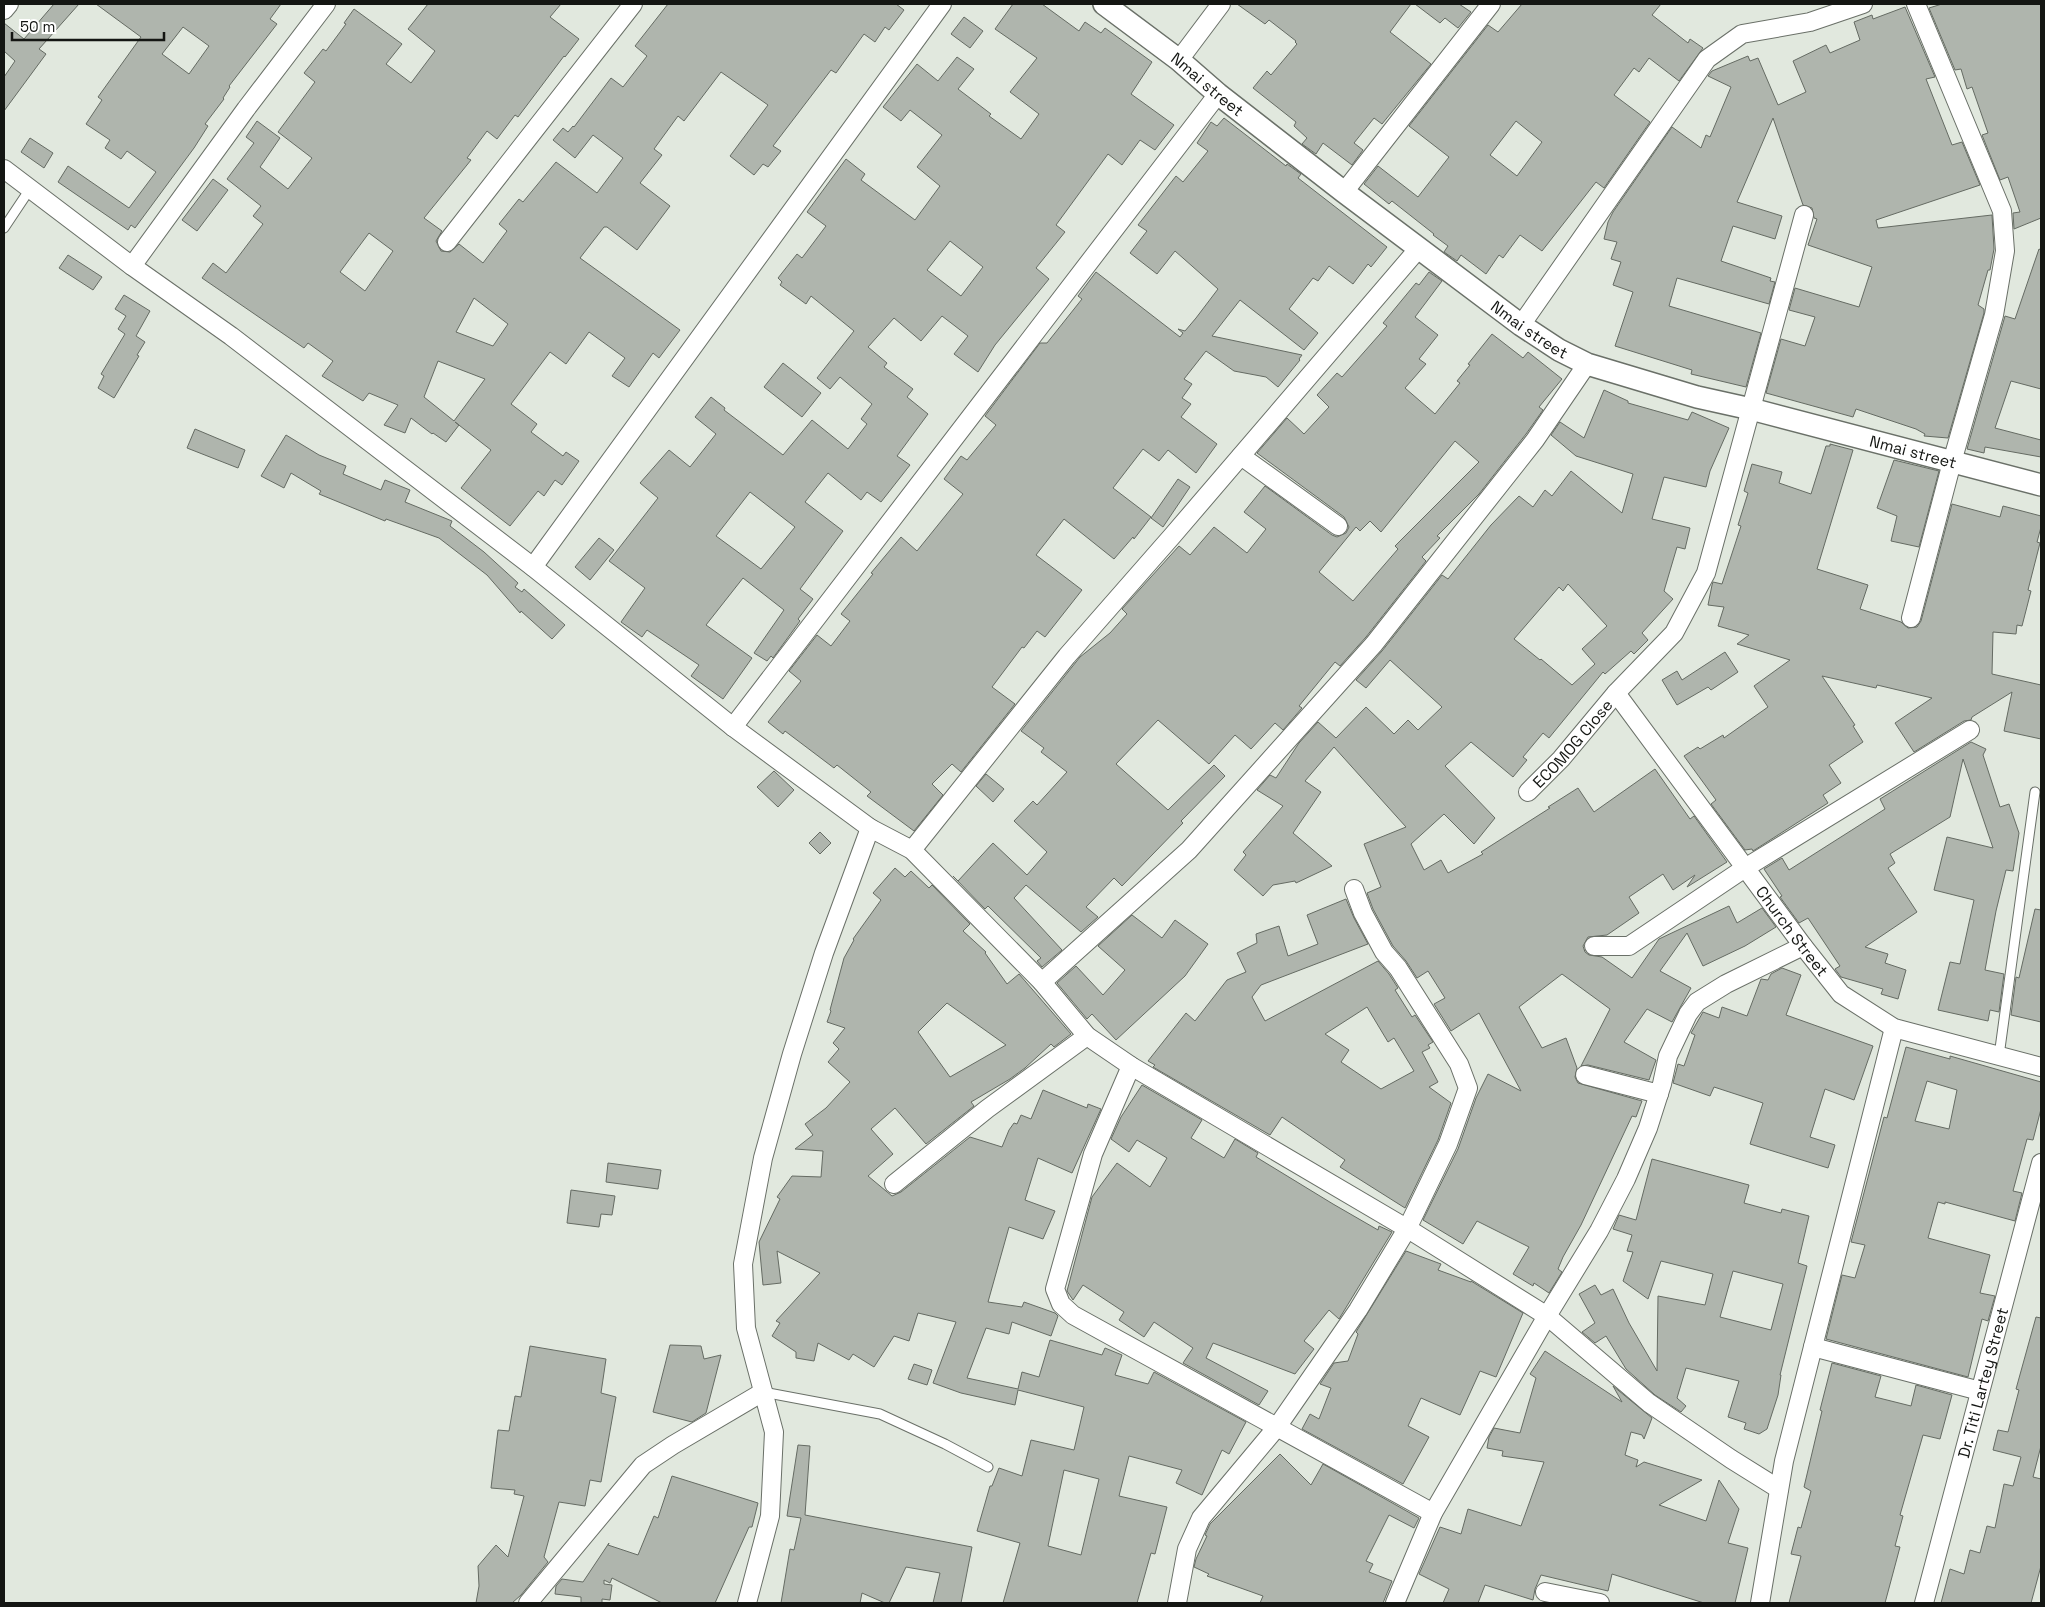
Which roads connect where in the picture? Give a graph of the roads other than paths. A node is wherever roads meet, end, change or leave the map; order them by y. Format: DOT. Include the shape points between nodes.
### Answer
graph roads {
  1 [pos="9,4"];
  2 [pos="326,4"];
  3 [pos="633,4"];
  4 [pos="942,4"];
  5 [pos="1104,4"];
  6 [pos="1221,4"];
  7 [pos="1490,4"];
  8 [pos="1863,4"];
  9 [pos="1916,4"];
  10 [pos="4,10"];
  11 [pos="1179,60"];
  12 [pos="1218,94"];
  13 [pos="4,169"];
  14 [pos="30,189"];
  15 [pos="1344,192"];
  16 [pos="1804,215"];
  17 [pos="4,228"];
  18 [pos="447,242"];
  19 [pos="1418,248"];
  20 [pos="132,266"];
  21 [pos="1521,325"];
  22 [pos="1587,364"];
  23 [pos="1751,409"];
  24 [pos="1241,456"];
  25 [pos="1952,462"];
  26 [pos="2041,485"];
  27 [pos="1338,526"];
  28 [pos="533,567"];
  29 [pos="1911,618"];
  30 [pos="1616,694"];
  31 [pos="732,727"];
  32 [pos="1970,730"];
  33 [pos="1528,792"];
  34 [pos="2034,792"];
  35 [pos="870,828"];
  36 [pos="912,850"];
  37 [pos="1745,868"];
  38 [pos="1354,890"];
  39 [pos="1594,946"];
  40 [pos="1803,946"];
  41 [pos="1042,982"];
  42 [pos="1894,1028"];
  43 [pos="1087,1036"];
  44 [pos="1999,1056"];
  45 [pos="1131,1066"];
  46 [pos="2041,1067"];
  47 [pos="1585,1075"];
  48 [pos="1659,1094"];
  49 [pos="2041,1163"];
  50 [pos="894,1184"];
  51 [pos="1407,1229"];
  52 [pos="1547,1316"];
  53 [pos="1813,1347"];
  54 [pos="1980,1391"];
  55 [pos="763,1392"];
  56 [pos="1277,1427"];
  57 [pos="988,1467"];
  58 [pos="1779,1489"];
  59 [pos="1433,1513"];
  60 [pos="1544,1592"];
  61 [pos="528,1603"];
  62 [pos="748,1603"];
  63 [pos="1177,1603"];
  64 [pos="1395,1603"];
  65 [pos="1600,1603"];
  66 [pos="1760,1603"];
  67 [pos="1924,1603"];
  1 -- 10 [label="street"];
  2 -- 20 [label="street"];
  3 -- 18 [label="street"];
  4 -- 28 [label="street"];
  5 -- 11 [label="street, Nmai street"];
  6 -- 11 [label="street"];
  7 -- 15 [label="street"];
  8 -- 21 [label="street" via="1810,22 1742,34 1707,59"];
  9 -- 25 [label="street" via="2002,211 2006,251 1994,315"];
  11 -- 12 [label="street, Nmai street"];
  12 -- 15 [label="street, Nmai street"];
  12 -- 31 [label="street"];
  13 -- 14 [label="street"];
  14 -- 17 [label="lane"];
  14 -- 20 [label="street"];
  15 -- 19 [label="street, Nmai street"];
  16 -- 23 [label="street, ECOMOG Close"];
  19 -- 21 [label="street, Nmai street"];
  19 -- 24 [label="street"];
  20 -- 28 [label="street" via="231,336"];
  21 -- 22 [label="street, Nmai street"];
  22 -- 23 [label="street, Nmai street"];
  22 -- 41 [label="street" via="1534,440 1374,644 1189,850"];
  23 -- 25 [label="street, Nmai street"];
  23 -- 30 [label="street, ECOMOG Close" via="1706,573 1674,632"];
  24 -- 27 [label="street"];
  24 -- 36 [label="street" via="1067,656"];
  25 -- 26 [label="street, Nmai street"];
  25 -- 29 [label="street"];
  28 -- 31 [label="street"];
  30 -- 33 [label="street, ECOMOG Close" via="1561,759"];
  30 -- 37 [label="street, Church Street"];
  31 -- 35 [label="street"];
  32 -- 37 [label="street"];
  34 -- 44 [label="lane"];
  35 -- 36 [label="street"];
  35 -- 55 [label="street" via="824,952 763,1158 743,1264 746,1328"];
  36 -- 41 [label="street"];
  37 -- 39 [label="street" via="1629,946"];
  37 -- 40 [label="street, Church Street"];
  38 -- 51 [label="street" via="1384,952 1398,968 1459,1064 1468,1088 1448,1144"];
  40 -- 42 [label="street, Church Street" via="1841,994"];
  40 -- 48 [label="street" via="1697,1002 1668,1056"];
  41 -- 43 [label="street"];
  42 -- 44 [label="street, Church Street"];
  42 -- 53 [label="street"];
  43 -- 45 [label="street"];
  43 -- 50 [label="street" via="986,1110"];
  44 -- 46 [label="street, Church Street"];
  45 -- 51 [label="street"];
  45 -- 56 [label="street" via="1093,1154 1055,1289 1062,1304 1073,1315"];
  47 -- 48 [label="street"];
  48 -- 52 [label="street" via="1626,1179 1599,1231"];
  49 -- 54 [label="street, Dr. Titi Lartey Street"];
  51 -- 52 [label="street"];
  51 -- 56 [label="street" via="1358,1310"];
  52 -- 58 [label="street" via="1649,1403"];
  52 -- 59 [label="street"];
  53 -- 54 [label="street"];
  53 -- 58 [label="street"];
  54 -- 67 [label="street, Dr. Titi Lartey Street"];
  55 -- 57 [label="lane" via="880,1414"];
  55 -- 61 [label="street" via="643,1465"];
  55 -- 62 [label="street" via="774,1432 774,1475 770,1516"];
  56 -- 59 [label="street"];
  56 -- 63 [label="street" via="1202,1518 1187,1549"];
  58 -- 66 [label="street"];
  59 -- 64 [label="street"];
  60 -- 65 [label="street"];
}
